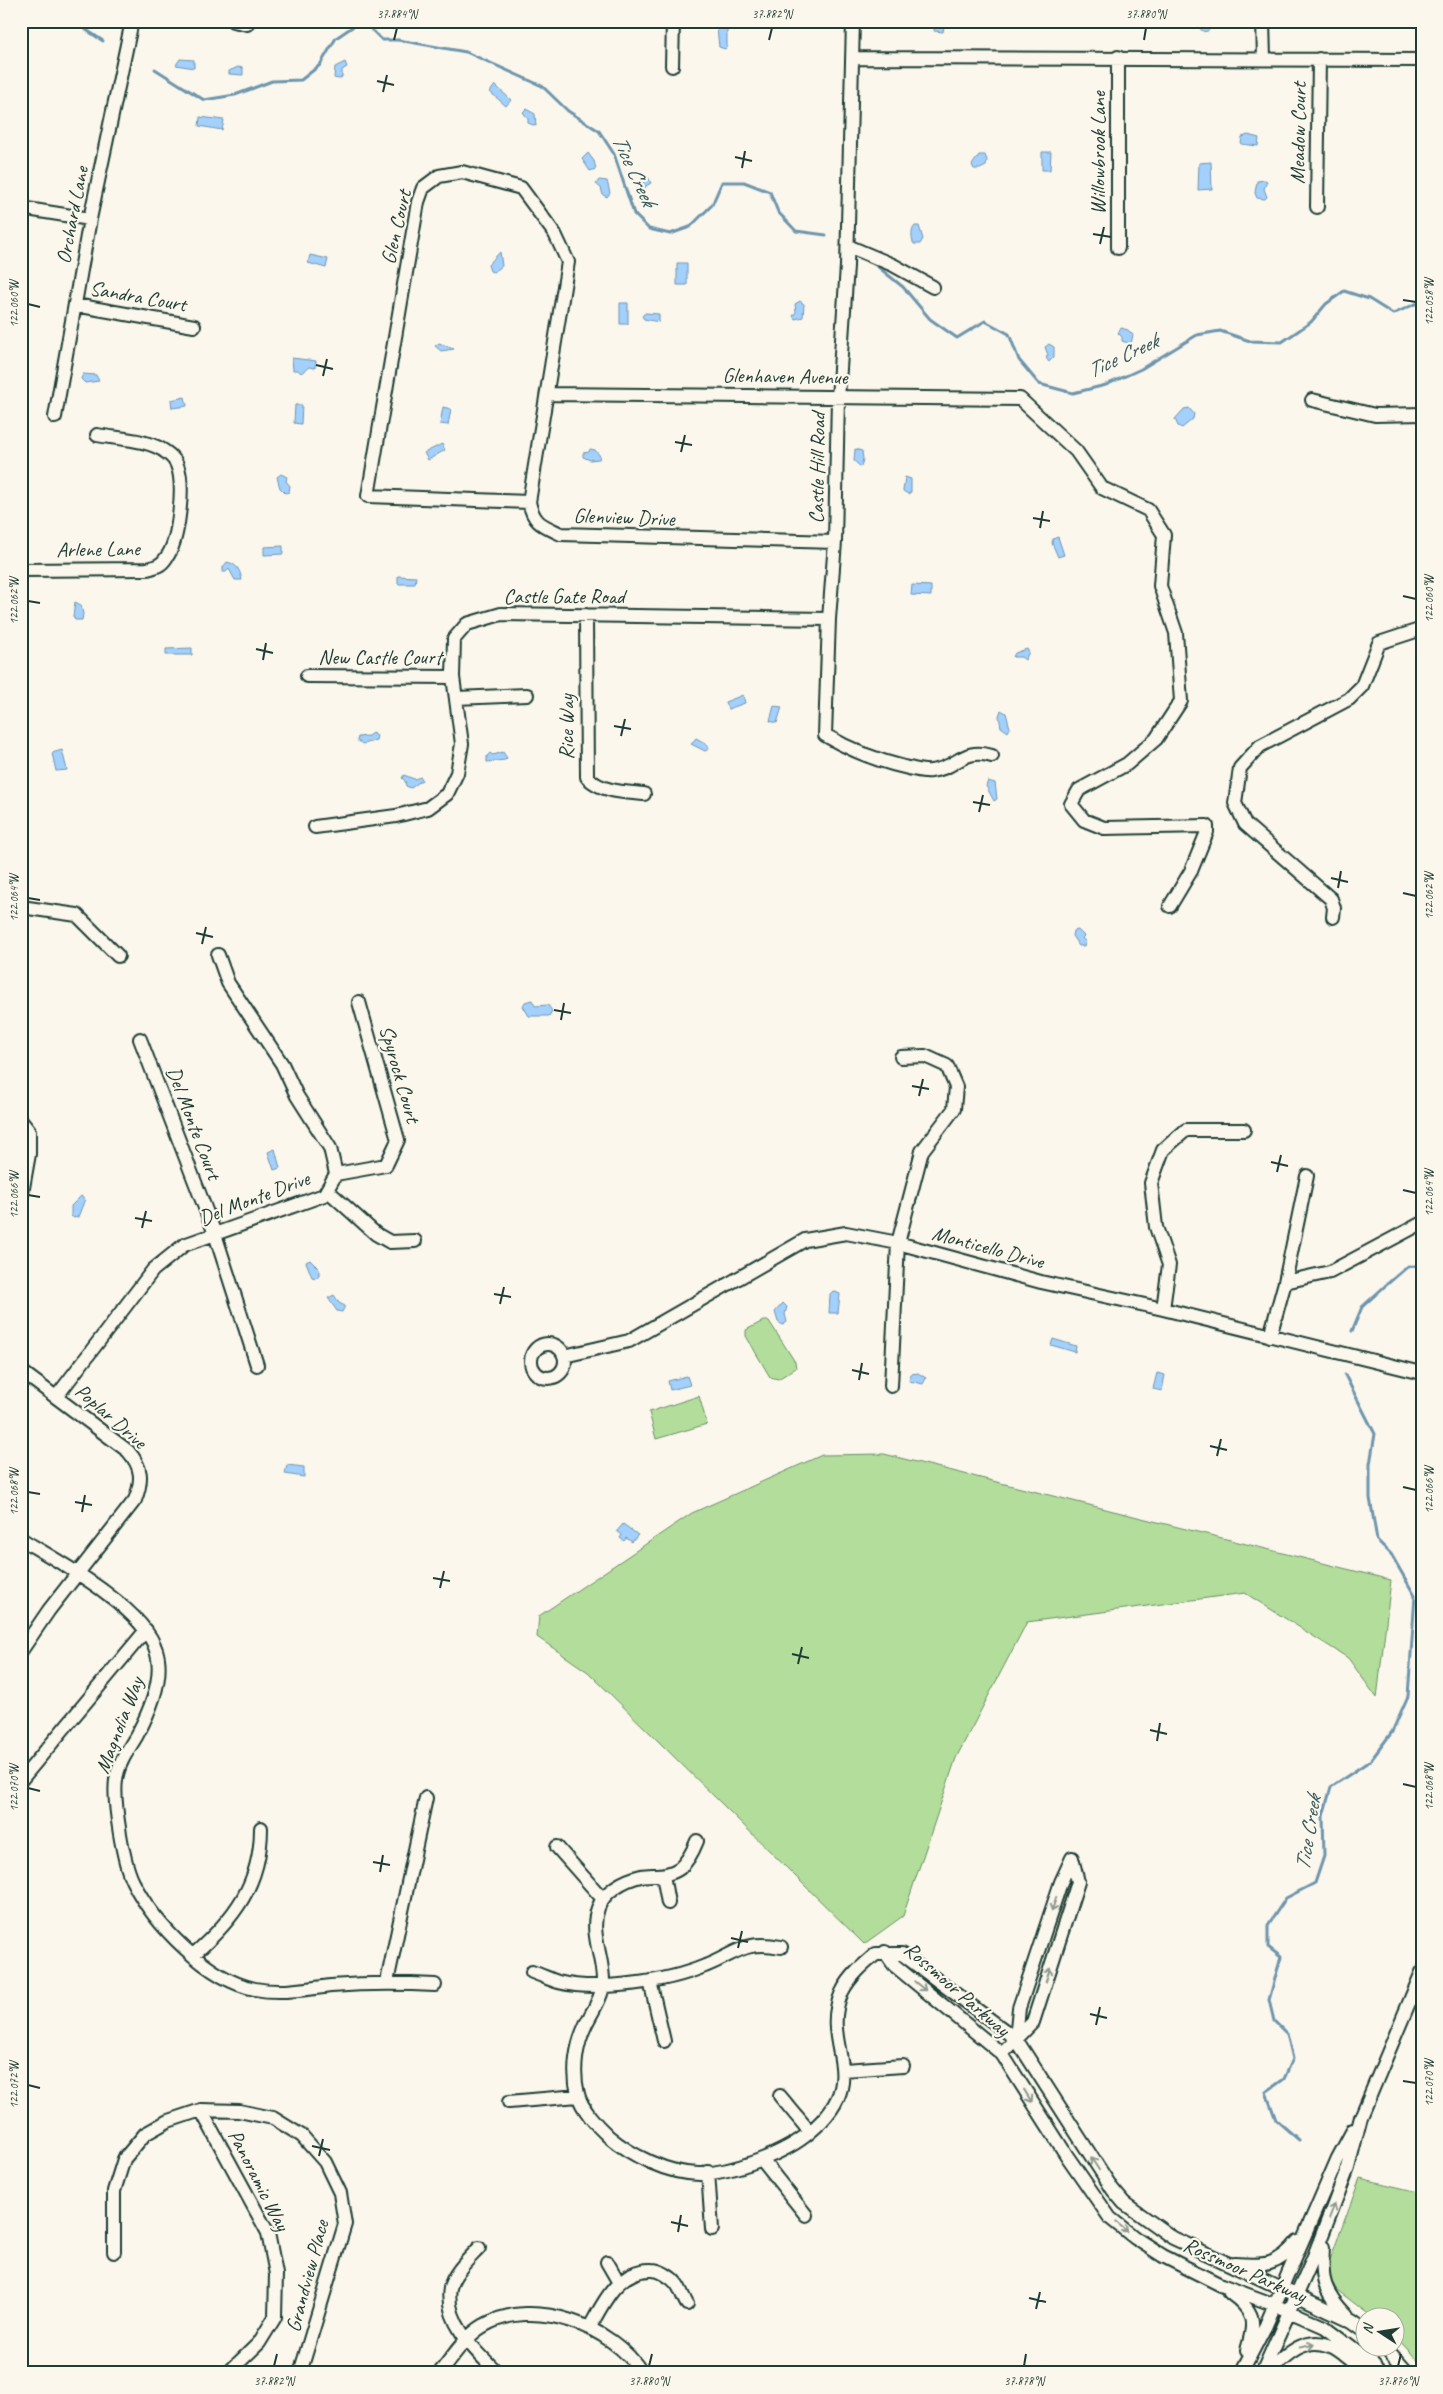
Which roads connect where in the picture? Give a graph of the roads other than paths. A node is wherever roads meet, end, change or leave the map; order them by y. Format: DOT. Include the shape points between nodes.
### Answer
graph roads {
  1 [pos="132,21"];
  2 [pos="233,21"];
  3 [pos="673,21"];
  4 [pos="853,21"];
  5 [pos="1263,21"];
  6 [pos="247,24"];
  7 [pos="1118,57"];
  8 [pos="852,58"];
  9 [pos="1264,59"];
  10 [pos="1319,59"];
  11 [pos="1422,60"];
  12 [pos="672,66"];
  13 [pos="1317,207"];
  14 [pos="21,208"];
  15 [pos="90,219"];
  16 [pos="848,246"];
  17 [pos="1118,248"];
  18 [pos="933,287"];
  19 [pos="76,305"];
  20 [pos="194,326"];
  21 [pos="548,394"];
  22 [pos="838,398"];
  23 [pos="1312,400"];
  24 [pos="1422,414"];
  25 [pos="55,417"];
  26 [pos="97,435"];
  27 [pos="529,502"];
  28 [pos="836,542"];
  29 [pos="21,570"];
  30 [pos="586,615"];
  31 [pos="829,619"];
  32 [pos="1422,629"];
  33 [pos="307,676"];
  34 [pos="453,677"];
  35 [pos="527,696"];
  36 [pos="456,698"];
  37 [pos="992,756"];
  38 [pos="644,794"];
  39 [pos="315,827"];
  40 [pos="21,906"];
  41 [pos="1170,906"];
  42 [pos="1333,917"];
  43 [pos="218,955"];
  44 [pos="118,956"];
  45 [pos="358,1002"];
  46 [pos="140,1039"];
  47 [pos="902,1057"];
  48 [pos="21,1121"];
  49 [pos="1244,1130"];
  50 [pos="336,1174"];
  51 [pos="1307,1176"];
  52 [pos="327,1190"];
  53 [pos="21,1200"];
  54 [pos="1422,1223"];
  55 [pos="215,1234"];
  56 [pos="414,1242"];
  57 [pos="898,1243"];
  58 [pos="1285,1282"];
  59 [pos="1163,1309"];
  60 [pos="1270,1336"];
  61 [pos="564,1356"];
  62 [pos="257,1365"];
  63 [pos="21,1371"];
  64 [pos="1422,1373"];
  65 [pos="891,1386"];
  66 [pos="57,1396"];
  67 [pos="21,1539"];
  68 [pos="79,1574"];
  69 [pos="146,1630"];
  70 [pos="21,1651"];
  71 [pos="21,1780"];
  72 [pos="426,1798"];
  73 [pos="261,1828"];
  74 [pos="697,1841"];
  75 [pos="557,1847"];
  76 [pos="662,1875"];
  77 [pos="602,1898"];
  78 [pos="668,1903"];
  79 [pos="781,1947"];
  80 [pos="885,1952"];
  81 [pos="193,1955"];
  82 [pos="532,1972"];
  83 [pos="1422,1972"];
  84 [pos="650,1981"];
  85 [pos="387,1982"];
  86 [pos="436,1985"];
  87 [pos="603,1986"];
  88 [pos="1016,2039"];
  89 [pos="664,2041"];
  90 [pos="1002,2054"];
  91 [pos="903,2066"];
  92 [pos="844,2070"];
  93 [pos="578,2096"];
  94 [pos="780,2096"];
  95 [pos="509,2102"];
  96 [pos="201,2110"];
  97 [pos="1361,2117"];
  98 [pos="810,2132"];
  99 [pos="762,2160"];
  100 [pos="708,2172"];
  101 [pos="806,2216"];
  102 [pos="1310,2223"];
  103 [pos="712,2228"];
  104 [pos="1324,2232"];
  105 [pos="479,2248"];
  106 [pos="114,2252"];
  107 [pos="607,2262"];
  108 [pos="1225,2263"];
  109 [pos="618,2282"];
  110 [pos="1221,2285"];
  111 [pos="1282,2289"];
  112 [pos="1297,2296"];
  113 [pos="687,2304"];
  114 [pos="1275,2304"];
  115 [pos="1290,2311"];
  116 [pos="1352,2321"];
  117 [pos="1356,2324"];
  118 [pos="590,2327"];
  119 [pos="466,2341"];
  120 [pos="1393,2356"];
  121 [pos="441,2371"];
  122 [pos="228,2373"];
  123 [pos="300,2373"];
  124 [pos="498,2373"];
  125 [pos="642,2373"];
  126 [pos="1241,2373"];
  127 [pos="1262,2373"];
  128 [pos="1267,2373"];
  129 [pos="1366,2373"];
  130 [pos="1381,2373"];
  131 [pos="1408,2373"];
  1 -- 15 [label="street, Orchard Lane"];
  2 -- 6 [label="street"];
  3 -- 12 [label="street"];
  4 -- 8 [label="street, Castle Hill Road"];
  5 -- 9 [label="street"];
  7 -- 8 [label="street"];
  7 -- 9 [label="street"];
  7 -- 17 [label="street, Willowbrook Lane"];
  8 -- 16 [label="street, Castle Hill Road"];
  9 -- 10 [label="street"];
  10 -- 11 [label="street"];
  10 -- 13 [label="street, Meadow Court"];
  14 -- 15 [label="street"];
  15 -- 19 [label="street, Orchard Lane"];
  16 -- 18 [label="street"];
  16 -- 22 [label="street, Castle Hill Road"];
  19 -- 20 [label="street, Sandra Court"];
  19 -- 25 [label="street, Orchard Lane"];
  21 -- 22 [label="street, Glenhaven Avenue"];
  21 -- 27 [label="street, Glen Court"];
  21 -- 27 [label="street, Glen Court" via="568,262 555,234 520,188 462,172 439,176 423,188 418,202 368,496"];
  22 -- 28 [label="street, Castle Hill Road"];
  22 -- 41 [label="street, Glenhaven Avenue" via="1020,399 1076,451 1102,488 1148,510 1164,535 1160,586 1176,633 1181,701 1156,739 1127,764 1079,790 1071,804 1084,820 1104,828 1207,826 1191,871"];
  23 -- 24 [label="street" via="1375,415"];
  26 -- 29 [label="street, Arlene Lane" via="151,445 167,452 177,465 179,514 176,538 167,557 159,566 147,569"];
  27 -- 28 [label="street, Glenview Drive" via="537,523 561,534"];
  28 -- 31 [label="street, Castle Hill Road"];
  30 -- 31 [label="street, Castle Gate Road"];
  30 -- 34 [label="street, Castle Gate Road" via="501,614 467,624 454,639"];
  30 -- 38 [label="street, Rice Way" via="586,777 609,790"];
  31 -- 37 [label="street, Castle Hill Road" via="825,735 865,756 926,771 951,765 971,753"];
  32 -- 42 [label="street" via="1380,643 1362,686 1349,699 1260,746 1240,768 1235,803 1245,824 1331,899"];
  33 -- 34 [label="street, New Castle Court"];
  34 -- 36 [label="street, Castle Gate Road"];
  35 -- 36 [label="street"];
  36 -- 39 [label="street, Castle Gate Road" via="462,744 457,773 448,794 428,808 404,814"];
  40 -- 44 [label="street" via="77,915"];
  43 -- 50 [label="street, Del Monte Drive" via="228,983 282,1064 297,1096 330,1148"];
  45 -- 50 [label="street, Spyrock Court" via="398,1140 386,1165"];
  46 -- 55 [label="street, Del Monte Court"];
  47 -- 57 [label="street" via="925,1056 947,1066 956,1087 954,1109 922,1151"];
  48 -- 53 [label="street" via="29,1131 29,1154"];
  49 -- 59 [label="street" via="1186,1130 1163,1150 1151,1183 1156,1228 1169,1265"];
  50 -- 52 [label="street, Del Monte Drive"];
  51 -- 58 [label="street"];
  52 -- 55 [label="street, Del Monte Drive" via="324,1195 289,1209"];
  52 -- 56 [label="street" via="376,1234 390,1242"];
  54 -- 58 [label="street" via="1330,1272"];
  55 -- 62 [label="street, Del Monte Court"];
  55 -- 66 [label="street, Del Monte Drive" via="184,1245 152,1270"];
  57 -- 59 [label="street, Monticello Drive" via="1041,1282"];
  57 -- 61 [label="street, Monticello Drive" via="846,1233 805,1240 629,1341"];
  57 -- 65 [label="street"];
  58 -- 60 [label="street"];
  59 -- 60 [label="street, Monticello Drive"];
  60 -- 64 [label="street, Monticello Drive"];
  63 -- 66 [label="street, Poplar Drive"];
  66 -- 68 [label="street, Poplar Drive" via="128,1451 142,1474 135,1500"];
  67 -- 68 [label="street, Magnolia Way"];
  68 -- 69 [label="street, Magnolia Way" via="132,1615"];
  68 -- 70 [label="street, Poplar Drive"];
  69 -- 71 [label="street"];
  69 -- 81 [label="street, Magnolia Way" via="156,1650 159,1673 154,1696 116,1779 124,1854 132,1880 145,1903"];
  72 -- 85 [label="street"];
  73 -- 81 [label="street" via="261,1850 256,1871 244,1898 214,1936"];
  74 -- 76 [label="street" via="691,1855 679,1868"];
  75 -- 77 [label="street"];
  76 -- 77 [label="street" via="642,1876 621,1883"];
  76 -- 78 [label="street"];
  77 -- 87 [label="street" via="595,1926 603,1964"];
  79 -- 84 [label="street" via="762,1943 749,1945 705,1966"];
  80 -- 88 [label="street, Rossmoor Parkway" via="902,1954"];
  80 -- 90 [label="street, Rossmoor Parkway, one-way" via="894,1965"];
  80 -- 92 [label="street" via="876,1954 860,1968 842,1994 836,2020"];
  81 -- 85 [label="street, Magnolia Way" via="224,1978 253,1989 286,1992"];
  82 -- 87 [label="street" via="558,1982"];
  83 -- 97 [label="street"];
  84 -- 87 [label="street"];
  84 -- 89 [label="street"];
  85 -- 86 [label="street, Magnolia Way"];
  87 -- 93 [label="street" via="578,2048 575,2070"];
  88 -- 88 [label="street, one-way" via="1033,2022 1078,1882 1072,1858 1019,2008"];
  88 -- 90 [label="street"];
  108 -- 88 [label="street, Rossmoor Parkway, one-way" via="1173,2238 1124,2203"];
  90 -- 110 [label="street, Rossmoor Parkway, one-way" via="1110,2218 1163,2256"];
  91 -- 92 [label="street"];
  92 -- 98 [label="street" via="837,2102"];
  93 -- 95 [label="street"];
  93 -- 100 [label="street" via="599,2127 625,2151 674,2169 697,2174"];
  94 -- 98 [label="street"];
  96 -- 106 [label="street, Grandview Place" via="168,2121 145,2134 124,2159 114,2192"];
  96 -- 122 [label="street, Panoramic Way" via="268,2233 276,2274 275,2317 259,2343"];
  96 -- 123 [label="street, Grandview Place" via="239,2111 273,2118 302,2136 325,2162 340,2193 345,2224"];
  97 -- 102 [label="street" via="1338,2158"];
  104 -- 97 [label="street, one-way" via="1348,2168"];
  98 -- 99 [label="street"];
  99 -- 100 [label="street"];
  99 -- 101 [label="street"];
  100 -- 103 [label="street"];
  102 -- 108 [label="street" via="1279,2260 1259,2266"];
  102 -- 111 [label="street"];
  104 -- 112 [label="street"];
  104 -- 116 [label="street" via="1322,2280 1326,2290"];
  105 -- 119 [label="street" via="460,2269 450,2288 451,2306"];
  107 -- 109 [label="street"];
  108 -- 111 [label="street, Rossmoor Parkway"];
  109 -- 113 [label="street" via="640,2270 658,2270 676,2282"];
  109 -- 118 [label="street"];
  110 -- 114 [label="street, Rossmoor Parkway"];
  110 -- 126 [label="street" via="1243,2302 1253,2316 1252,2336"];
  111 -- 112 [label="street, Rossmoor Parkway"];
  111 -- 114 [label="street"];
  112 -- 115 [label="street"];
  112 -- 116 [label="street, Rossmoor Parkway"];
  114 -- 115 [label="street, Rossmoor Parkway"];
  114 -- 126 [label="street"];
  115 -- 127 [label="street"];
  115 -- 130 [label="street, Rossmoor Parkway" via="1325,2327"];
  116 -- 117 [label="street, Rossmoor Parkway"];
  118 -- 119 [label="street" via="556,2316 530,2314 483,2326"];
  118 -- 125 [label="street" via="617,2345"];
  119 -- 121 [label="street"];
  119 -- 124 [label="street"];
  120 -- 131 [label="street"];
  128 -- 129 [label="street, one-way" via="1294,2349 1320,2344 1329,2345"];
}
